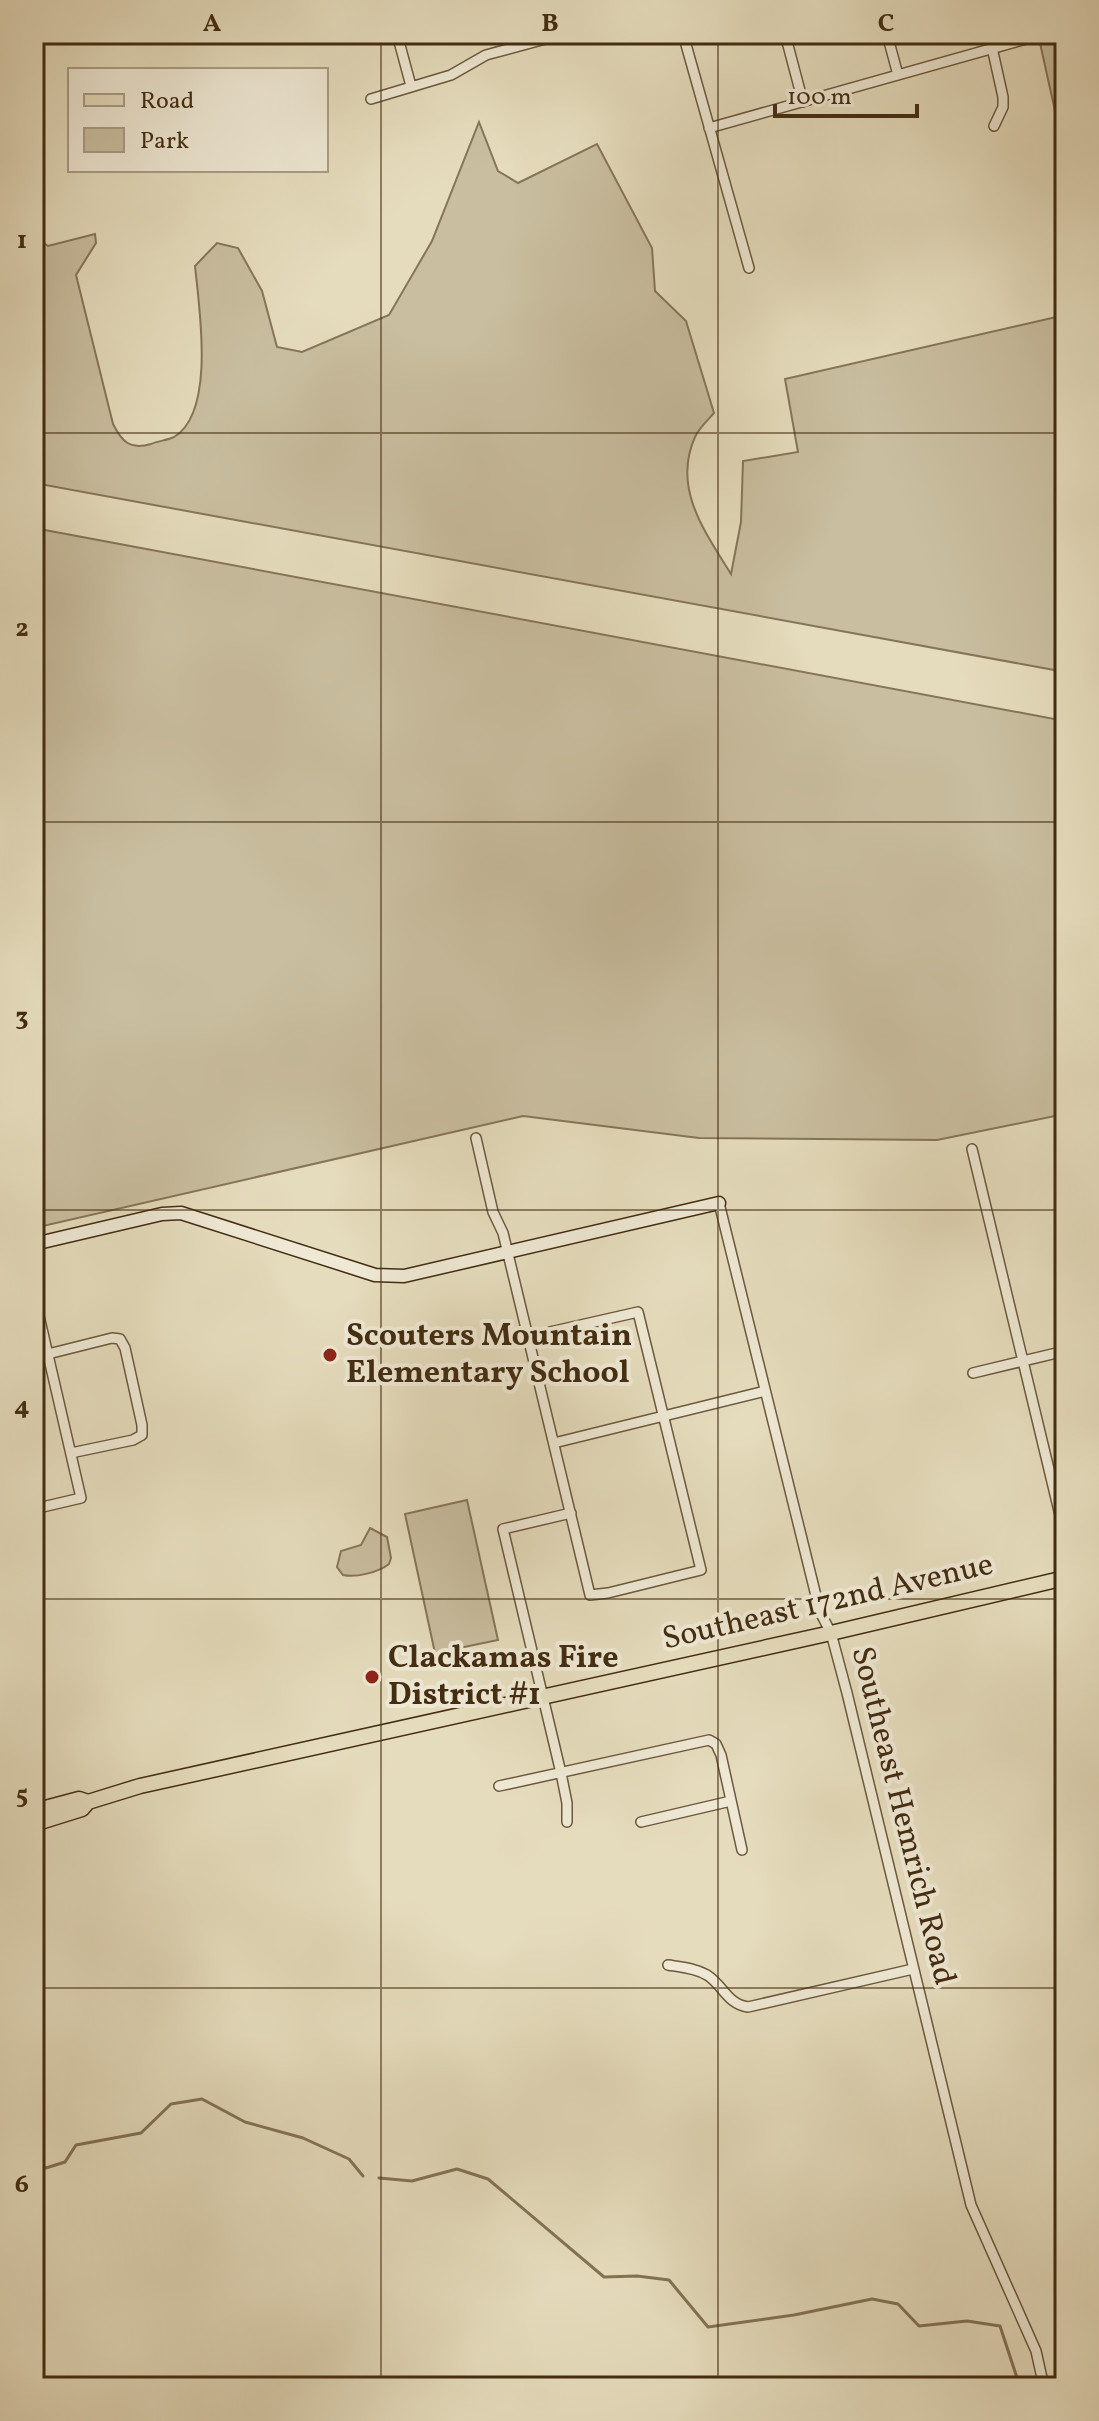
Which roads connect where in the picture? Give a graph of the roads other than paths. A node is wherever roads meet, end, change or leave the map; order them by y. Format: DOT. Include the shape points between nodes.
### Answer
graph roads {
  1 [pos="397,34"];
  2 [pos="508,34"];
  3 [pos="564,34"];
  4 [pos="683,34"];
  5 [pos="785,34"];
  6 [pos="887,34"];
  7 [pos="989,34"];
  8 [pos="1033,37"];
  9 [pos="511,48"];
  10 [pos="993,48"];
  11 [pos="898,75"];
  12 [pos="411,86"];
  13 [pos="371,99"];
  14 [pos="803,102"];
  15 [pos="994,126"];
  16 [pos="709,128"];
  17 [pos="749,268"];
  18 [pos="476,1138"];
  19 [pos="972,1149"];
  20 [pos="719,1203"];
  21 [pos="34,1244"];
  22 [pos="508,1253"];
  23 [pos="34,1294"];
  24 [pos="528,1337"];
  25 [pos="1065,1351"];
  26 [pos="48,1354"];
  27 [pos="1023,1361"];
  28 [pos="973,1373"];
  29 [pos="765,1391"];
  30 [pos="663,1416"];
  31 [pos="554,1443"];
  32 [pos="71,1453"];
  33 [pos="34,1509"];
  34 [pos="571,1513"];
  35 [pos="1065,1536"];
  36 [pos="1065,1578"];
  37 [pos="831,1633"];
  38 [pos="542,1695"];
  39 [pos="561,1773"];
  40 [pos="499,1786"];
  41 [pos="731,1801"];
  42 [pos="88,1802"];
  43 [pos="34,1811"];
  44 [pos="567,1822"];
  45 [pos="641,1822"];
  46 [pos="34,1824"];
  47 [pos="742,1850"];
  48 [pos="668,1965"];
  49 [pos="913,1969"];
  50 [pos="1044,2387"];
  1 -- 12 [label="street"];
  2 -- 9 [label="street"];
  3 -- 9 [label="street"];
  4 -- 16 [label="street"];
  5 -- 14 [label="street"];
  6 -- 11 [label="street"];
  7 -- 10 [label="street"];
  8 -- 10 [label="street"];
  9 -- 12 [label="street"];
  10 -- 11 [label="street"];
  10 -- 15 [label="street" via="1003,97"];
  11 -- 14 [label="street"];
  12 -- 13 [label="street"];
  14 -- 16 [label="street"];
  16 -- 17 [label="street"];
  18 -- 22 [label="street"];
  19 -- 27 [label="street"];
  20 -- 22 [label="street"];
  20 -- 29 [label="street, Southeast Hemrich Road"];
  21 -- 22 [label="street" via="181,1213 375,1275 404,1276"];
  22 -- 24 [label="street"];
  23 -- 26 [label="street"];
  24 -- 30 [label="street" via="638,1312"];
  24 -- 31 [label="street"];
  25 -- 27 [label="street"];
  26 -- 32 [label="street"];
  26 -- 32 [label="street" via="112,1338 120,1339 125,1348 142,1435"];
  27 -- 28 [label="street"];
  27 -- 35 [label="street"];
  29 -- 30 [label="street"];
  29 -- 37 [label="street, Southeast Hemrich Road" via="820,1612"];
  30 -- 31 [label="street"];
  30 -- 34 [label="street" via="701,1570 590,1595"];
  31 -- 34 [label="street"];
  32 -- 33 [label="street" via="81,1498"];
  34 -- 38 [label="street" via="503,1529"];
  36 -- 37 [label="main road, Southeast 172nd Avenue"];
  37 -- 38 [label="main road, Southeast 172nd Avenue"];
  37 -- 49 [label="street, Southeast Hemrich Road"];
  38 -- 39 [label="street"];
  38 -- 42 [label="main road, Southeast 172nd Avenue"];
  39 -- 40 [label="street"];
  39 -- 41 [label="street" via="709,1740 719,1749"];
  39 -- 44 [label="street"];
  41 -- 45 [label="street"];
  41 -- 47 [label="street"];
  42 -- 43 [label="main road, Southeast 172nd Avenue" via="79,1799"];
  42 -- 46 [label="main road, Southeast 172nd Avenue" via="82,1809"];
  48 -- 49 [label="street" via="706,1974 737,2005 748,2007"];
  49 -- 50 [label="street, Southeast Hemrich Road" via="971,2205 1036,2351"];
}
